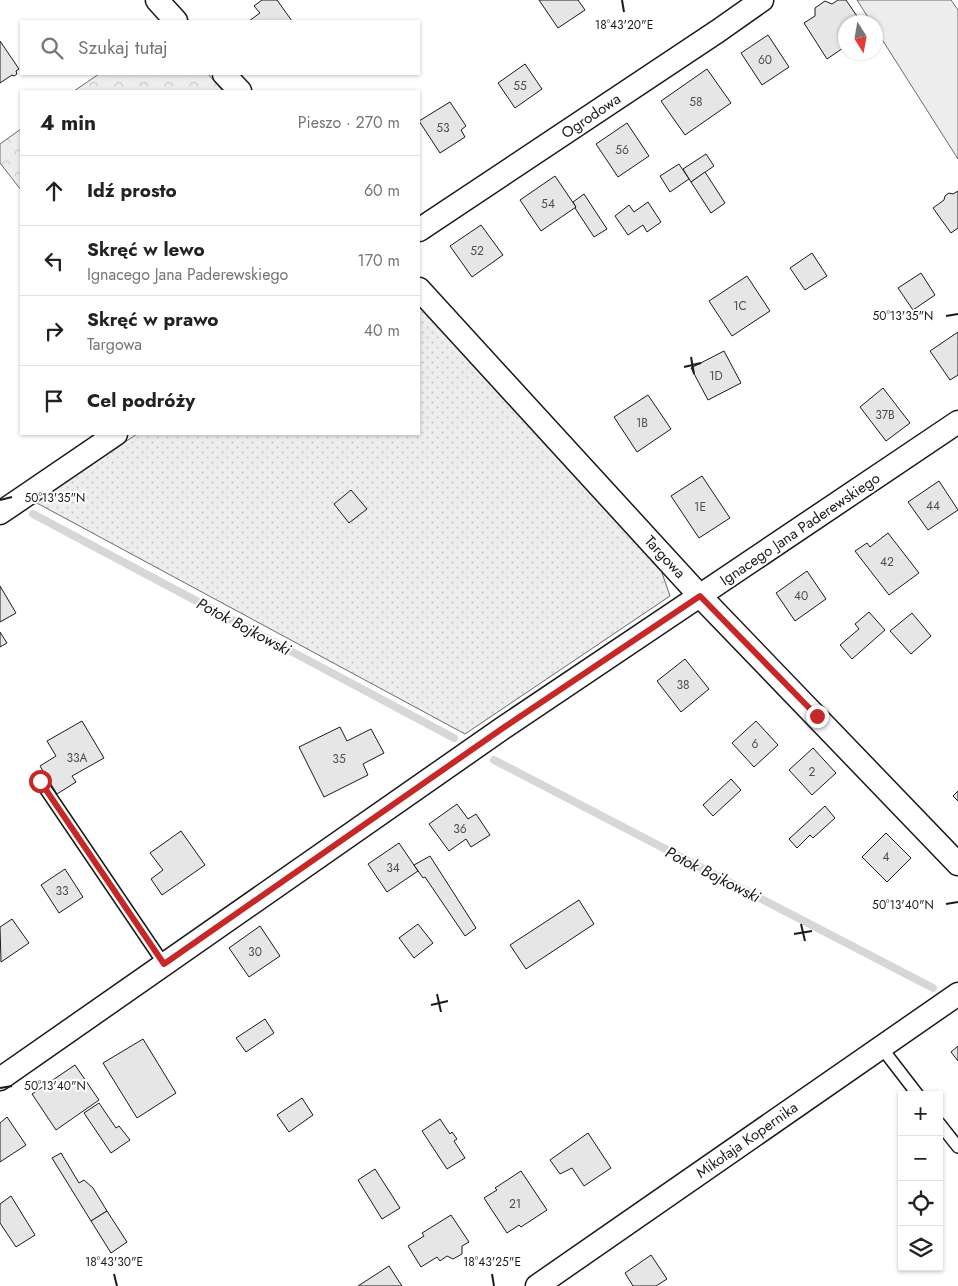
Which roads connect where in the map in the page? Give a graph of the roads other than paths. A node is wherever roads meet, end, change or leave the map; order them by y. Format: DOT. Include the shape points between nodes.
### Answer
graph roads {
  1 [pos="157,0"];
  2 [pos="762,0"];
  3 [pos="175,20"];
  4 [pos="225,75"];
  5 [pos="239,90"];
  6 [pos="420,229"];
  7 [pos="420,290"];
  8 [pos="958,422"];
  9 [pos="115,435"];
  10 [pos="0,512"];
  11 [pos="700,596"];
  12 [pos="40,781"];
  13 [pos="958,864"];
  14 [pos="164,964"];
  15 [pos="958,994"];
  16 [pos="881,1047"];
  17 [pos="0,1079"];
  18 [pos="915,1091"];
  19 [pos="943,1128"];
  20 [pos="958,1147"];
  21 [pos="537,1286"];
  1 -- 3 [label="street"];
  2 -- 6 [label="street, Ogrodowa"];
  4 -- 5 [label="street"];
  7 -- 11 [label="street, Targowa"];
  8 -- 11 [label="street, Ignacego Jana Paderewskiego"];
  9 -- 10 [label="street"];
  11 -- 13 [label="street, Targowa"];
  11 -- 14 [label="street, Ignacego Jana Paderewskiego" via="503,728"];
  12 -- 14 [label="lane"];
  14 -- 17 [label="street, Ignacego Jana Paderewskiego"];
  15 -- 16 [label="street, Mikołaja Kopernika"];
  16 -- 18 [label="lane"];
  16 -- 21 [label="street, Mikołaja Kopernika"];
  19 -- 20 [label="lane"];
}
